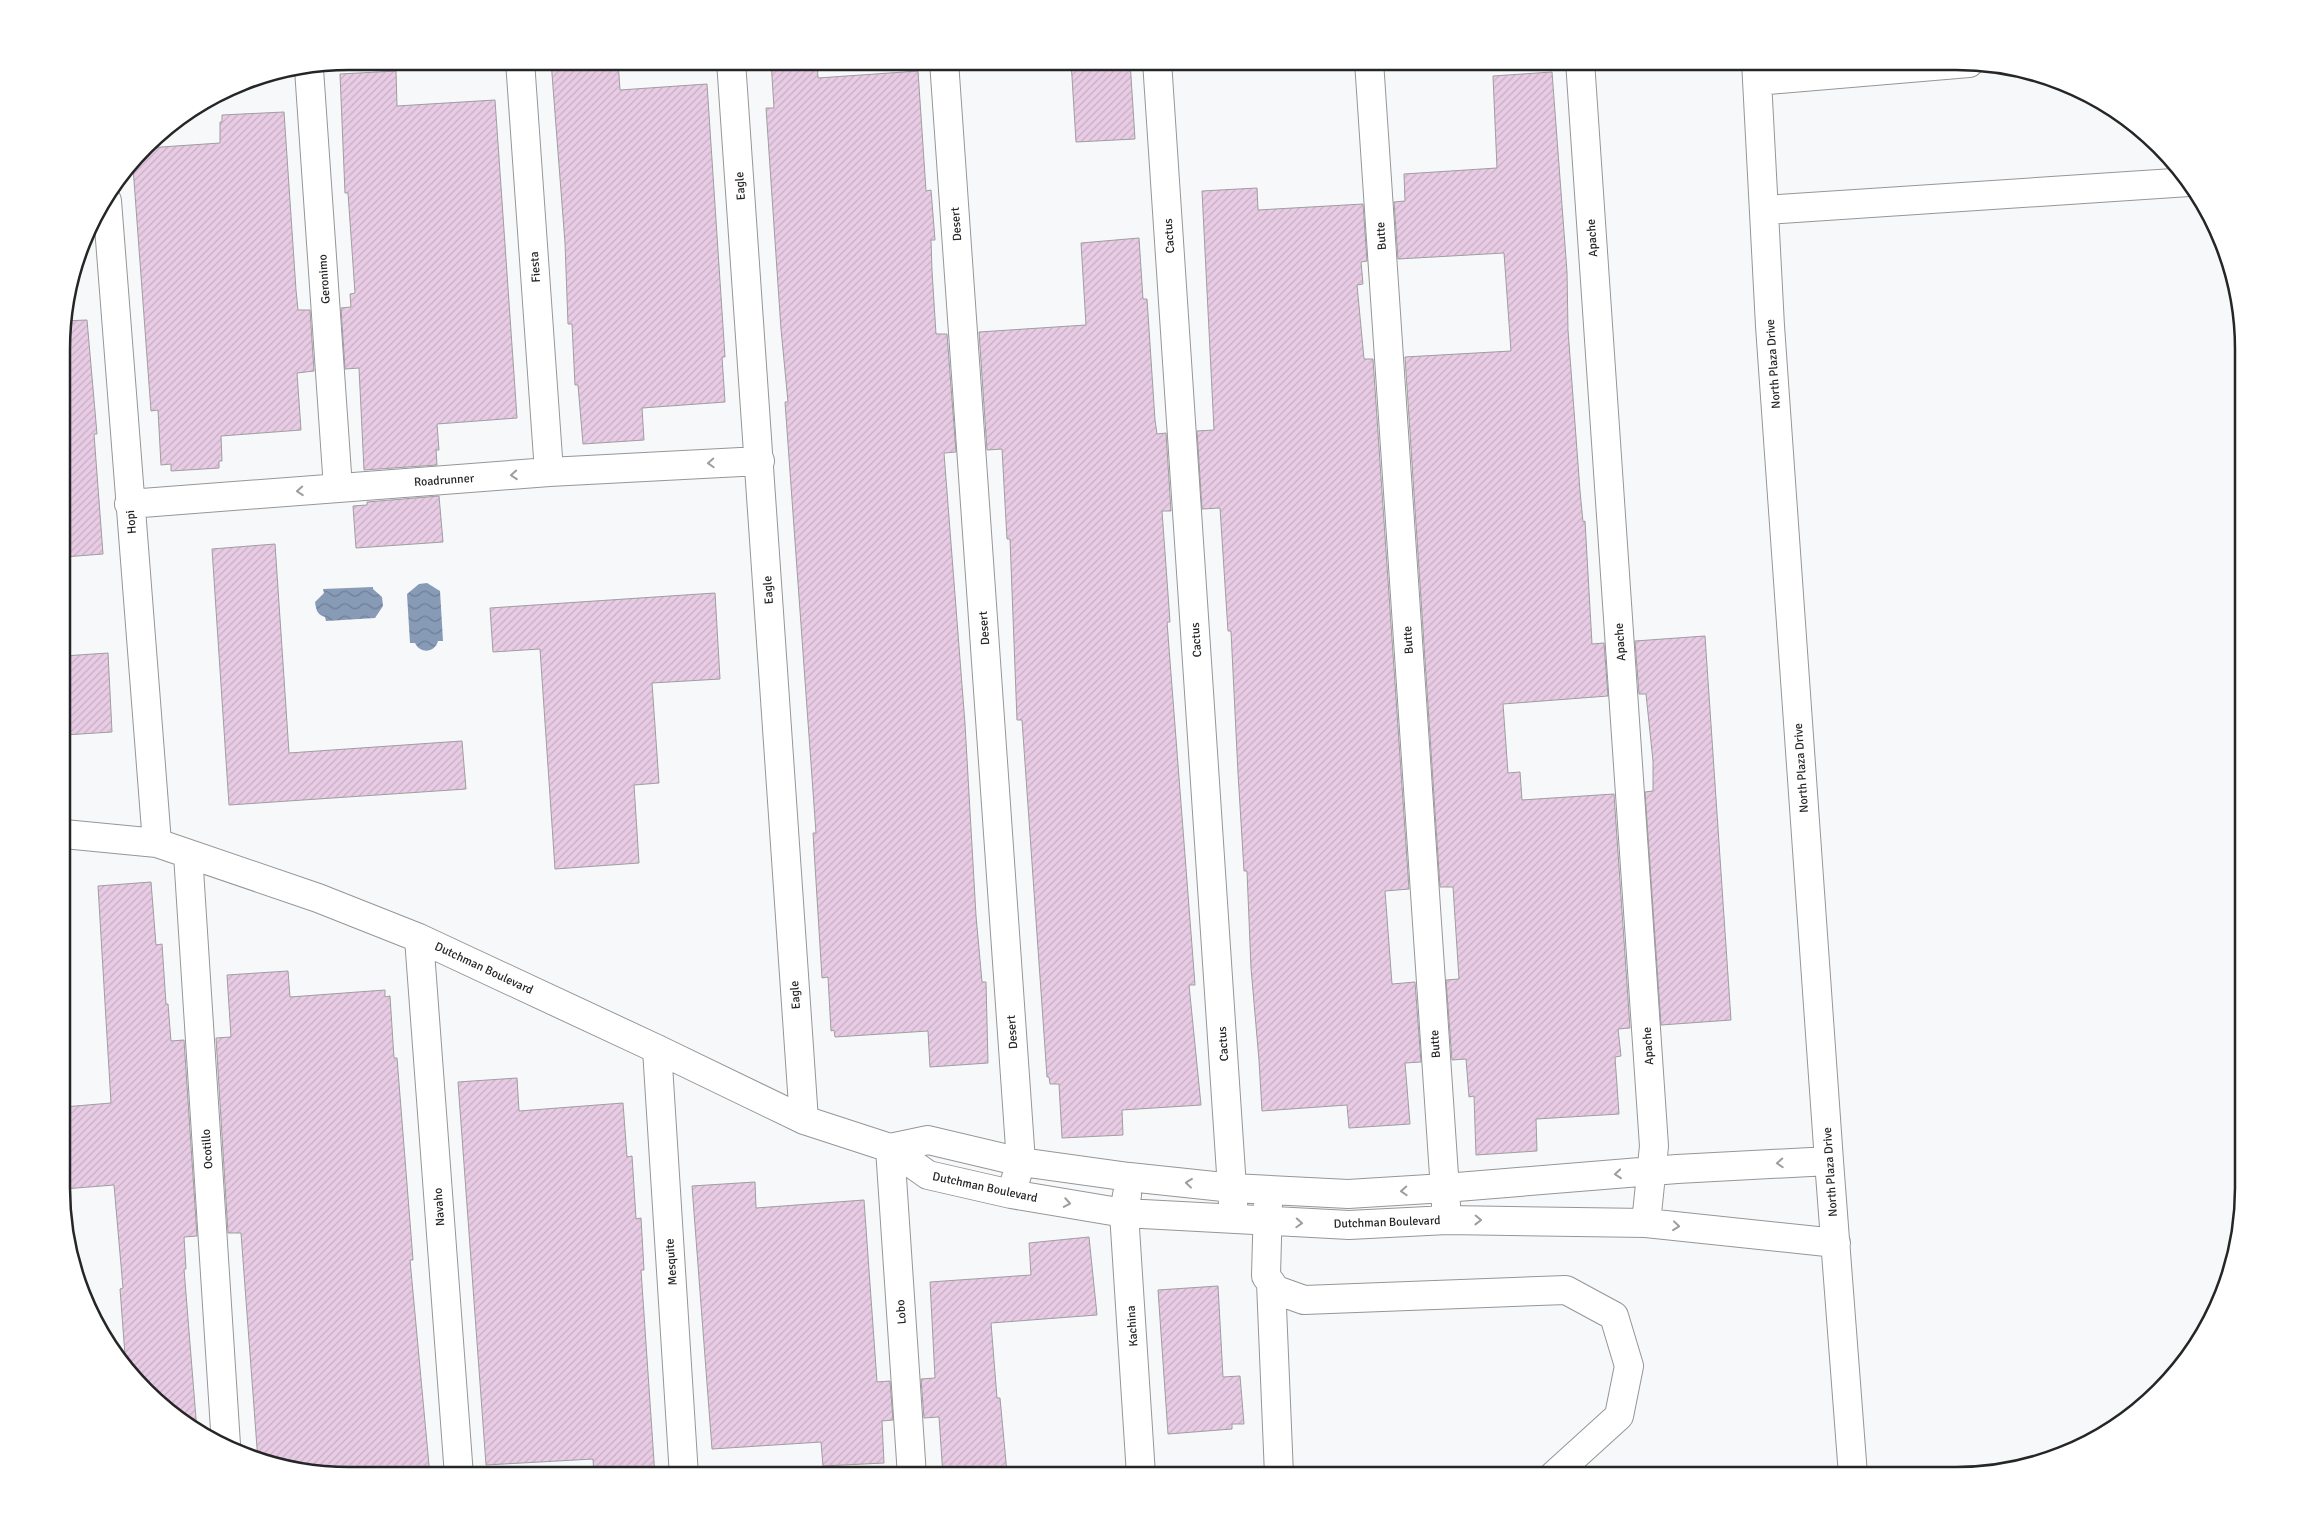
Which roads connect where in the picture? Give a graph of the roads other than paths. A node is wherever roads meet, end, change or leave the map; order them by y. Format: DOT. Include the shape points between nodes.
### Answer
graph roads {
  1 [pos="521,70"];
  2 [pos="732,70"];
  3 [pos="945,70"];
  4 [pos="1158,70"];
  5 [pos="1370,70"];
  6 [pos="1581,70"];
  7 [pos="1784,70"];
  8 [pos="1757,71"];
  9 [pos="309,73"];
  10 [pos="2180,183"];
  11 [pos="108,209"];
  12 [pos="1765,210"];
  13 [pos="760,461"];
  14 [pos="549,472"];
  15 [pos="338,488"];
  16 [pos="129,504"];
  17 [pos="70,835"];
  18 [pos="157,843"];
  19 [pos="188,854"];
  20 [pos="419,938"];
  21 [pos="657,1048"];
  22 [pos="804,1120"];
  23 [pos="890,1148"];
  24 [pos="1829,1161"];
  25 [pos="1021,1162"];
  26 [pos="1651,1171"];
  27 [pos="1129,1177"];
  28 [pos="1233,1188"];
  29 [pos="1445,1188"];
  30 [pos="1268,1190"];
  31 [pos="1011,1194"];
  32 [pos="1124,1213"];
  33 [pos="1234,1218"];
  34 [pos="1447,1220"];
  35 [pos="1267,1221"];
  36 [pos="1646,1223"];
  37 [pos="1836,1243"];
  38 [pos="1270,1282"];
  39 [pos="226,1438"];
  40 [pos="458,1467"];
  41 [pos="683,1467"];
  42 [pos="911,1467"];
  43 [pos="1140,1467"];
  44 [pos="1279,1467"];
  45 [pos="1563,1467"];
  46 [pos="1852,1467"];
  1 -- 14 [label="street, Fiesta"];
  2 -- 13 [label="street, Eagle"];
  3 -- 25 [label="street, Desert"];
  4 -- 28 [label="street, Cactus"];
  5 -- 29 [label="street, Butte"];
  6 -- 26 [label="street, Apache" via="1654,1136"];
  7 -- 8 [label="street"];
  8 -- 12 [label="street, North Plaza Drive"];
  9 -- 15 [label="street, Geronimo"];
  10 -- 12 [label="street"];
  11 -- 16 [label="street, Hopi"];
  12 -- 24 [label="street, North Plaza Drive" via="1770,326"];
  13 -- 14 [label="street, Roadrunner, one-way"];
  13 -- 22 [label="street, Eagle"];
  14 -- 15 [label="street, Roadrunner, one-way"];
  15 -- 16 [label="street, Roadrunner, one-way"];
  16 -- 18 [label="street, Hopi"];
  17 -- 18 [label="street, Dutchman Boulevard"];
  18 -- 19 [label="street, Dutchman Boulevard"];
  19 -- 20 [label="street, Dutchman Boulevard" via="318,898"];
  19 -- 39 [label="street, Ocotillo"];
  20 -- 21 [label="street, Dutchman Boulevard"];
  20 -- 40 [label="street, Navaho"];
  21 -- 22 [label="street, Dutchman Boulevard"];
  21 -- 41 [label="street, Mesquite"];
  22 -- 23 [label="street, Dutchman Boulevard"];
  23 -- 25 [label="street, Dutchman Boulevard" via="928,1140"];
  23 -- 31 [label="street, Dutchman Boulevard" via="928,1175"];
  23 -- 42 [label="street, Lobo"];
  24 -- 26 [label="street, Dutchman Boulevard, one-way"];
  24 -- 37 [label="street, North Plaza Drive"];
  25 -- 27 [label="street, Dutchman Boulevard"];
  25 -- 31 [label="street, Desert"];
  26 -- 29 [label="street, Dutchman Boulevard, one-way"];
  26 -- 36 [label="street, Apache"];
  28 -- 27 [label="street, Dutchman Boulevard, one-way"];
  27 -- 32 [label="street, Kachina"];
  28 -- 30 [label="street, Dutchman Boulevard"];
  28 -- 33 [label="street, Cactus"];
  29 -- 30 [label="street, Dutchman Boulevard, one-way" via="1348,1194"];
  29 -- 34 [label="street, Butte"];
  30 -- 35 [label="street"];
  31 -- 32 [label="street, Dutchman Boulevard, one-way"];
  32 -- 33 [label="street, Dutchman Boulevard"];
  32 -- 43 [label="street, Kachina"];
  33 -- 35 [label="street, Dutchman Boulevard"];
  35 -- 34 [label="street, Dutchman Boulevard, one-way" via="1349,1225"];
  34 -- 36 [label="street, Dutchman Boulevard, one-way"];
  35 -- 38 [label="street" via="1266,1276"];
  36 -- 37 [label="street, Dutchman Boulevard, one-way"];
  37 -- 46 [label="street, North Plaza Drive"];
  38 -- 44 [label="street"];
  38 -- 45 [label="street" via="1276,1290 1304,1300 1566,1290 1614,1316 1629,1366 1619,1416"];
}
